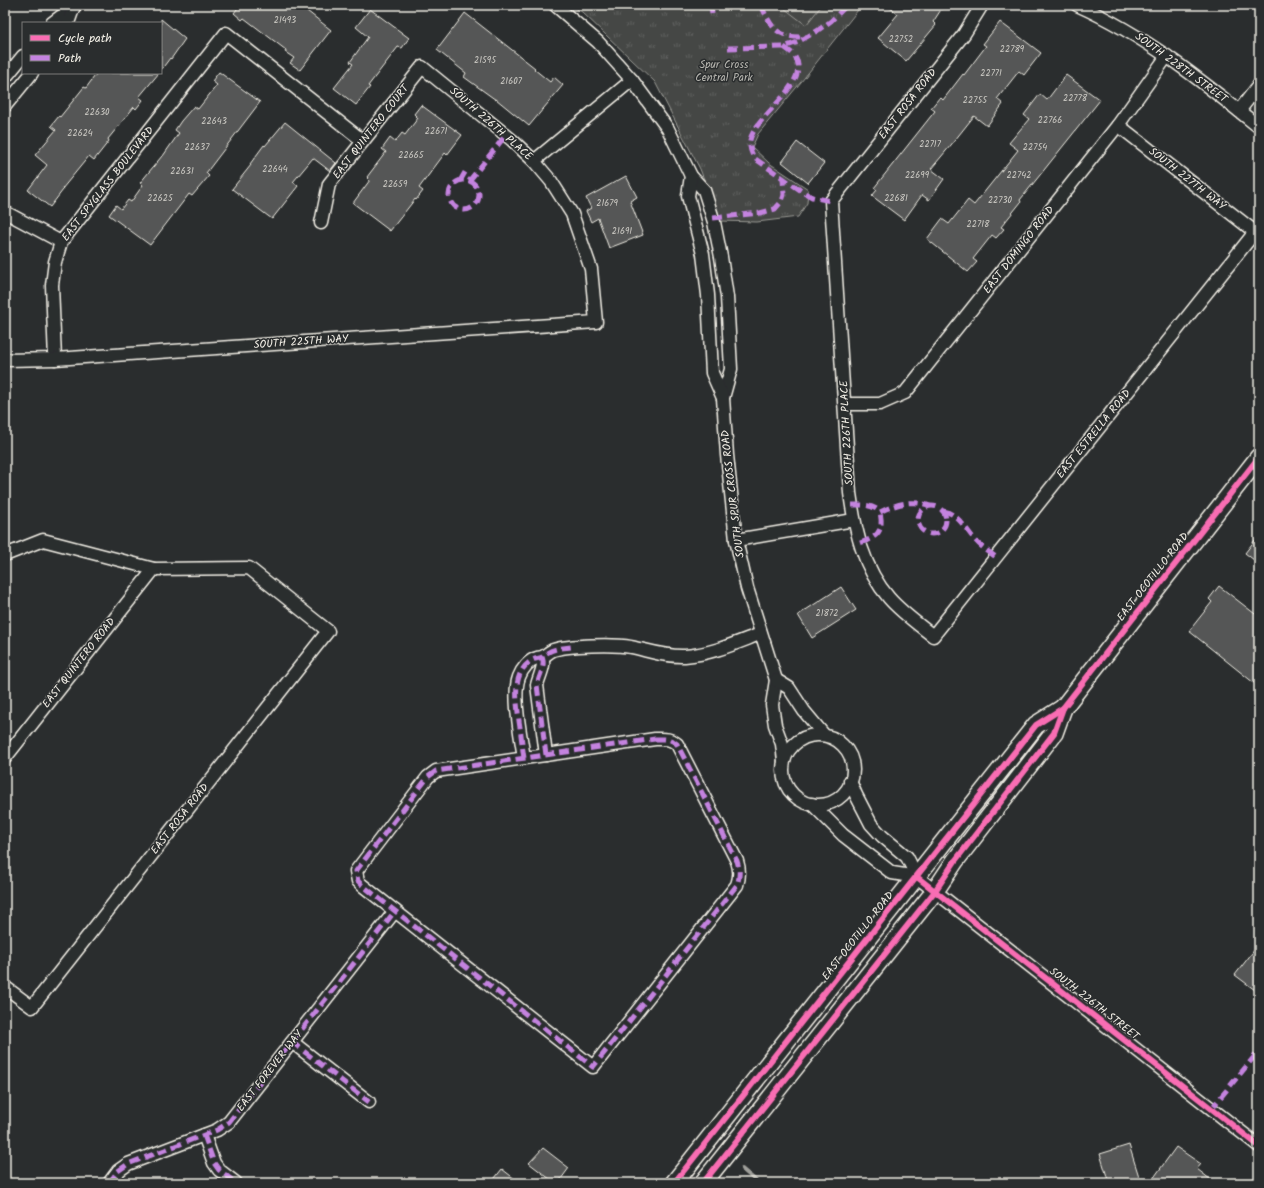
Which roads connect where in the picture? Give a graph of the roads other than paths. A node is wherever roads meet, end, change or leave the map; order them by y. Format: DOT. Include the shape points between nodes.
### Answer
graph roads {
  1 [pos="75,5"];
  2 [pos="555,5"];
  3 [pos="982,5"];
  4 [pos="1077,5"];
  5 [pos="53,22"];
  6 [pos="68,22"];
  7 [pos="1167,56"];
  8 [pos="22,57"];
  9 [pos="422,67"];
  10 [pos="31,74"];
  11 [pos="5,78"];
  12 [pos="632,80"];
  13 [pos="1259,85"];
  14 [pos="5,106"];
  15 [pos="1239,111"];
  16 [pos="1118,125"];
  17 [pos="1259,127"];
  18 [pos="363,141"];
  19 [pos="534,161"];
  20 [pos="691,176"];
  21 [pos="831,201"];
  22 [pos="5,212"];
  23 [pos="321,223"];
  24 [pos="1255,232"];
  25 [pos="61,242"];
  26 [pos="596,322"];
  27 [pos="55,359"];
  28 [pos="5,360"];
  29 [pos="723,398"];
  30 [pos="845,404"];
  31 [pos="1259,457"];
  32 [pos="854,520"];
  33 [pos="736,540"];
  34 [pos="5,555"];
  35 [pos="154,569"];
  36 [pos="760,634"];
  37 [pos="933,636"];
  38 [pos="542,657"];
  39 [pos="776,680"];
  40 [pos="1063,708"];
  41 [pos="824,735"];
  42 [pos="546,755"];
  43 [pos="5,758"];
  44 [pos="524,758"];
  45 [pos="784,761"];
  46 [pos="850,781"];
  47 [pos="812,804"];
  48 [pos="917,877"];
  49 [pos="935,891"];
  50 [pos="395,911"];
  51 [pos="5,987"];
  52 [pos="292,1042"];
  53 [pos="370,1102"];
  54 [pos="204,1135"];
  55 [pos="1259,1146"];
  56 [pos="109,1183"];
  57 [pos="236,1183"];
  58 [pos="674,1183"];
  59 [pos="703,1183"];
  1 -- 5 [label="street"];
  1 -- 6 [label="street"];
  2 -- 12 [label="street, SOUTH SPUR CROSS ROAD" via="598,42"];
  3 -- 21 [label="street, EAST ROSA ROAD" via="964,34"];
  4 -- 7 [label="street, SOUTH 228TH STREET" via="1137,36"];
  7 -- 15 [label="street, SOUTH 228TH STREET"];
  7 -- 16 [label="street, EAST DOMINGO ROAD"];
  8 -- 11 [label="street"];
  9 -- 18 [label="street, EAST QUINTERO COURT"];
  9 -- 19 [label="street, SOUTH 226TH PLACE"];
  10 -- 14 [label="street"];
  12 -- 19 [label="street"];
  12 -- 20 [label="street, SOUTH SPUR CROSS ROAD" via="668,129"];
  13 -- 15 [label="street"];
  15 -- 17 [label="street, SOUTH 228TH STREET"];
  16 -- 24 [label="street, SOUTH 227TH WAY"];
  16 -- 30 [label="street, EAST DOMINGO ROAD" via="905,393 880,404"];
  18 -- 23 [label="street, EAST QUINTERO COURT" via="329,184"];
  18 -- 25 [label="street, EAST SPYGLASS BOULEVARD" via="226,33"];
  19 -- 26 [label="street, SOUTH 226TH PLACE" via="551,181 572,214 590,269"];
  20 -- 29 [label="street, SOUTH SPUR CROSS ROAD" via="688,196 703,254 712,373"];
  20 -- 29 [label="street, SOUTH SPUR CROSS ROAD" via="704,190 722,257 731,370"];
  21 -- 30 [label="street, SOUTH 226TH PLACE"];
  22 -- 25 [label="street"];
  24 -- 37 [label="street, EAST ESTRELLA ROAD"];
  25 -- 27 [label="street, EAST SPYGLASS BOULEVARD" via="52,285"];
  26 -- 27 [label="street, SOUTH 225TH WAY"];
  27 -- 28 [label="street, SOUTH 225TH WAY"];
  29 -- 33 [label="street, SOUTH SPUR CROSS ROAD"];
  30 -- 32 [label="street, SOUTH 226TH PLACE"];
  31 -- 40 [label="main road, EAST OCOTILLO ROAD"];
  32 -- 33 [label="street"];
  32 -- 37 [label="street, SOUTH 226TH PLACE" via="870,570 888,598"];
  33 -- 36 [label="street, SOUTH SPUR CROSS ROAD"];
  34 -- 35 [label="street" via="43,540"];
  35 -- 43 [label="street, EAST QUINTERO ROAD"];
  35 -- 51 [label="street, EAST ROSA ROAD" via="249,568 328,631 32,1007"];
  36 -- 38 [label="street" via="701,654 670,656 632,647 606,645 559,648 547,652"];
  36 -- 39 [label="street, SOUTH SPUR CROSS ROAD"];
  38 -- 42 [label="street" via="544,661 538,685"];
  38 -- 44 [label="street" via="525,666 517,686 516,698"];
  39 -- 41 [label="street" via="789,688"];
  39 -- 45 [label="street, SOUTH SPUR CROSS ROAD" via="772,706"];
  40 -- 48 [label="main road, EAST OCOTILLO ROAD" via="1036,725"];
  40 -- 49 [label="main road, EAST OCOTILLO ROAD" via="1054,733"];
  41 -- 45 [label="street" via="803,738 788,751"];
  41 -- 46 [label="street" via="833,738 848,752 852,766"];
  42 -- 44 [label="street"];
  42 -- 50 [label="street" via="656,739 673,740 681,750 740,868 737,885 592,1067"];
  44 -- 50 [label="street" via="432,773 356,871 358,881"];
  45 -- 47 [label="street, SOUTH SPUR CROSS ROAD" via="784,780 788,789 795,796"];
  46 -- 47 [label="street" via="844,792 835,800 824,804"];
  46 -- 48 [label="street" via="871,824 907,857"];
  47 -- 48 [label="street, SOUTH SPUR CROSS ROAD" via="843,835 892,873"];
  48 -- 49 [label="street, SOUTH 226TH STREET"];
  48 -- 58 [label="main road, EAST OCOTILLO ROAD"];
  49 -- 55 [label="street, SOUTH 226TH STREET"];
  49 -- 59 [label="main road, EAST OCOTILLO ROAD"];
  50 -- 52 [label="street, EAST FOREVER WAY"];
  52 -- 53 [label="street"];
  52 -- 54 [label="street, EAST FOREVER WAY" via="229,1122"];
  54 -- 56 [label="street, EAST FOREVER WAY" via="128,1164 118,1171"];
  54 -- 57 [label="street" via="219,1170"];
}
